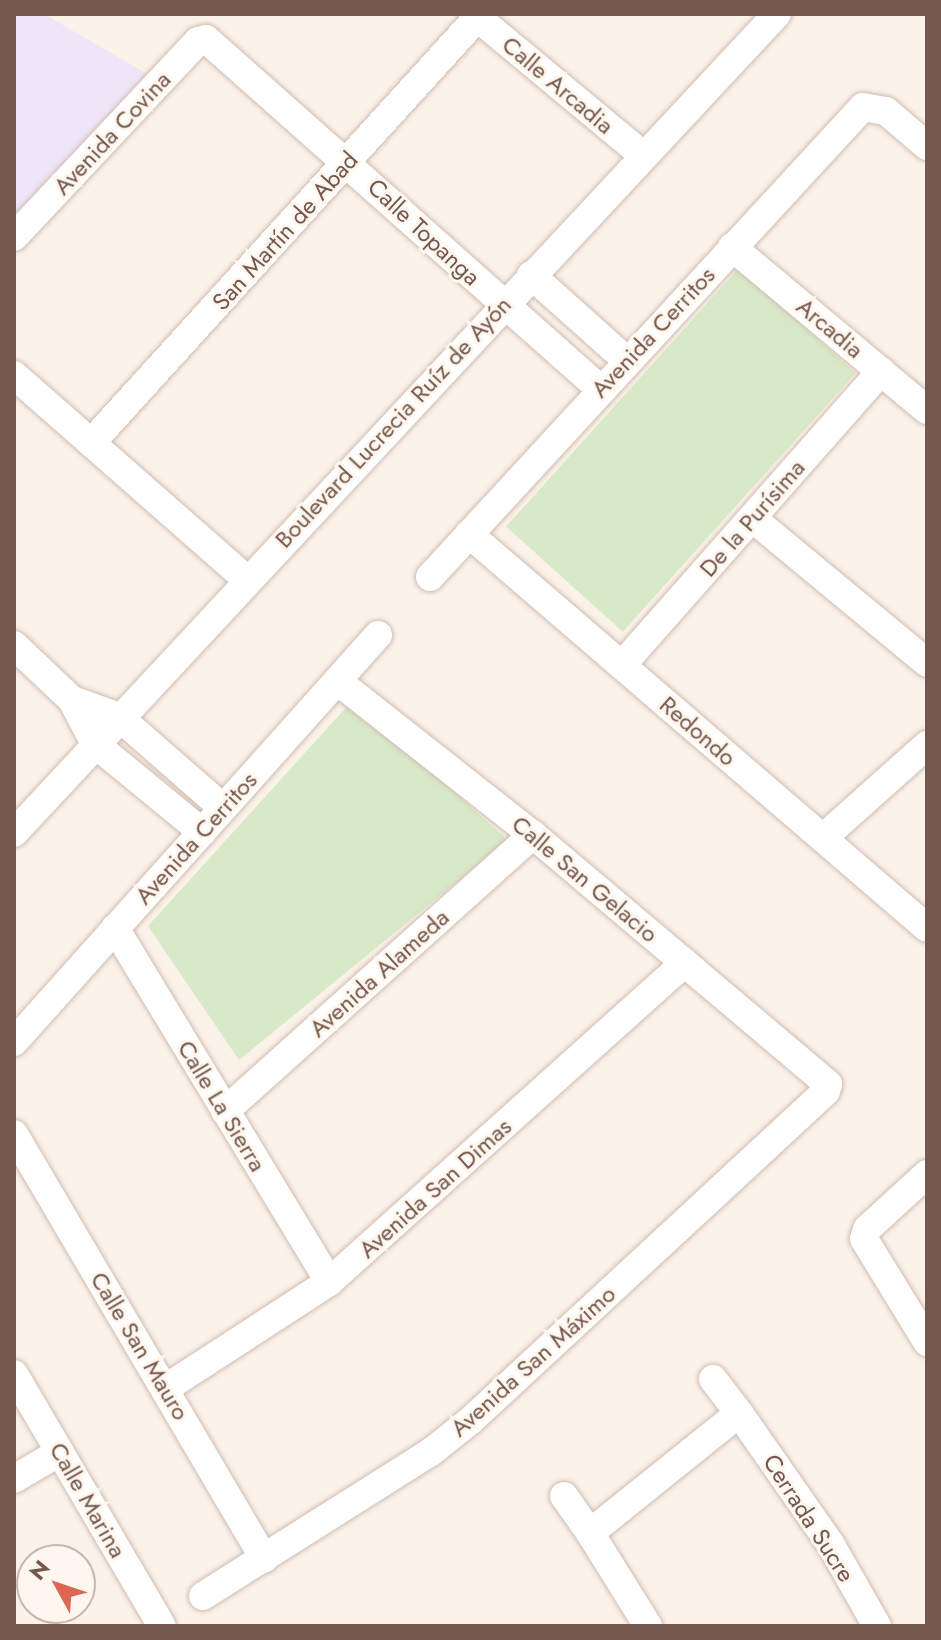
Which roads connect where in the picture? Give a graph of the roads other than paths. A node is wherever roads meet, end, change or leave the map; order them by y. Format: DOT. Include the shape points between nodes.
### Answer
graph roads {
  1 [pos="777,14"];
  2 [pos="475,16"];
  3 [pos="214,43"];
  4 [pos="927,146"];
  5 [pos="644,156"];
  6 [pos="348,163"];
  7 [pos="14,237"];
  8 [pos="732,247"];
  9 [pos="531,275"];
  10 [pos="503,305"];
  11 [pos="626,360"];
  12 [pos="881,371"];
  13 [pos="14,375"];
  14 [pos="599,388"];
  15 [pos="927,410"];
  16 [pos="91,443"];
  17 [pos="752,518"];
  18 [pos="469,534"];
  19 [pos="430,577"];
  20 [pos="246,579"];
  21 [pos="378,635"];
  22 [pos="14,645"];
  23 [pos="927,663"];
  24 [pos="622,665"];
  25 [pos="337,681"];
  26 [pos="72,700"];
  27 [pos="119,717"];
  28 [pos="95,744"];
  29 [pos="927,745"];
  30 [pos="223,808"];
  31 [pos="202,832"];
  32 [pos="14,833"];
  33 [pos="533,835"];
  34 [pos="823,838"];
  35 [pos="115,928"];
  36 [pos="927,928"];
  37 [pos="685,963"];
  38 [pos="14,1042"];
  39 [pos="828,1084"];
  40 [pos="225,1111"];
  41 [pos="14,1134"];
  42 [pos="927,1174"];
  43 [pos="329,1282"];
  44 [pos="927,1342"];
  45 [pos="14,1374"];
  46 [pos="713,1379"];
  47 [pos="166,1388"];
  48 [pos="739,1413"];
  49 [pos="60,1452"];
  50 [pos="14,1479"];
  51 [pos="564,1496"];
  52 [pos="590,1533"];
  53 [pos="264,1559"];
  54 [pos="203,1596"];
  55 [pos="158,1624"];
  56 [pos="648,1626"];
  57 [pos="877,1626"];
  1 -- 5 [label="street, Boulevard Lucrecia Ruíz de Ayón"];
  2 -- 5 [label="street, Calle Arcadia"];
  2 -- 6 [label="street, San Martín de Abad"];
  3 -- 6 [label="street, Calle Topanga"];
  3 -- 7 [label="street, Avenida Covina" via="198,41"];
  4 -- 8 [label="street, Avenida Cerritos" via="886,111 863,107"];
  5 -- 9 [label="street, Boulevard Lucrecia Ruíz de Ayón"];
  6 -- 10 [label="street, Calle Topanga"];
  6 -- 16 [label="street, San Martín de Abad"];
  8 -- 11 [label="street, Avenida Cerritos"];
  8 -- 12 [label="street, Arcadia"];
  9 -- 10 [label="street, Boulevard Lucrecia Ruíz de Ayón"];
  9 -- 11 [label="street"];
  10 -- 14 [label="street, Calle Topanga"];
  10 -- 20 [label="street, Boulevard Lucrecia Ruíz de Ayón"];
  11 -- 14 [label="street, Avenida Cerritos"];
  12 -- 15 [label="street, Arcadia"];
  12 -- 17 [label="street, De la Purísima"];
  13 -- 16 [label="street"];
  14 -- 18 [label="street, Avenida Cerritos"];
  16 -- 20 [label="street"];
  17 -- 23 [label="street"];
  17 -- 24 [label="street, De la Purísima"];
  18 -- 19 [label="street, Avenida Cerritos"];
  18 -- 24 [label="street, Redondo"];
  20 -- 27 [label="street, Boulevard Lucrecia Ruíz de Ayón"];
  21 -- 25 [label="street, Avenida Cerritos"];
  22 -- 26 [label="street"];
  24 -- 34 [label="street, Redondo"];
  25 -- 30 [label="street, Avenida Cerritos"];
  25 -- 33 [label="street, Calle San Gelacio"];
  26 -- 27 [label="street"];
  26 -- 28 [label="street"];
  27 -- 28 [label="street, Boulevard Lucrecia Ruíz de Ayón"];
  27 -- 30 [label="street"];
  28 -- 31 [label="street"];
  28 -- 32 [label="street, Boulevard Lucrecia Ruíz de Ayón"];
  29 -- 34 [label="street"];
  30 -- 31 [label="street, Avenida Cerritos"];
  31 -- 35 [label="street, Avenida Cerritos"];
  33 -- 37 [label="street, Calle San Gelacio"];
  33 -- 40 [label="street, Avenida Alameda"];
  34 -- 36 [label="street, Redondo"];
  35 -- 38 [label="street, Avenida Cerritos"];
  35 -- 40 [label="street, Calle La Sierra"];
  37 -- 39 [label="street, Calle San Gelacio"];
  37 -- 43 [label="street, Avenida San Dimas"];
  39 -- 53 [label="street, Avenida San Máximo" via="470,1421 431,1452"];
  40 -- 43 [label="street, Calle La Sierra"];
  41 -- 47 [label="street, Calle San Mauro"];
  42 -- 44 [label="street" via="867,1229 864,1239"];
  43 -- 47 [label="street, Avenida San Dimas"];
  45 -- 49 [label="street, Calle Marina"];
  46 -- 48 [label="street, Cerrada Sucre"];
  47 -- 53 [label="street, Calle San Mauro"];
  48 -- 52 [label="street"];
  48 -- 57 [label="street, Cerrada Sucre" via="831,1545"];
  49 -- 50 [label="street"];
  49 -- 55 [label="street, Calle Marina"];
  51 -- 52 [label="street"];
  52 -- 56 [label="street"];
  53 -- 54 [label="street, Avenida San Máximo"];
}
